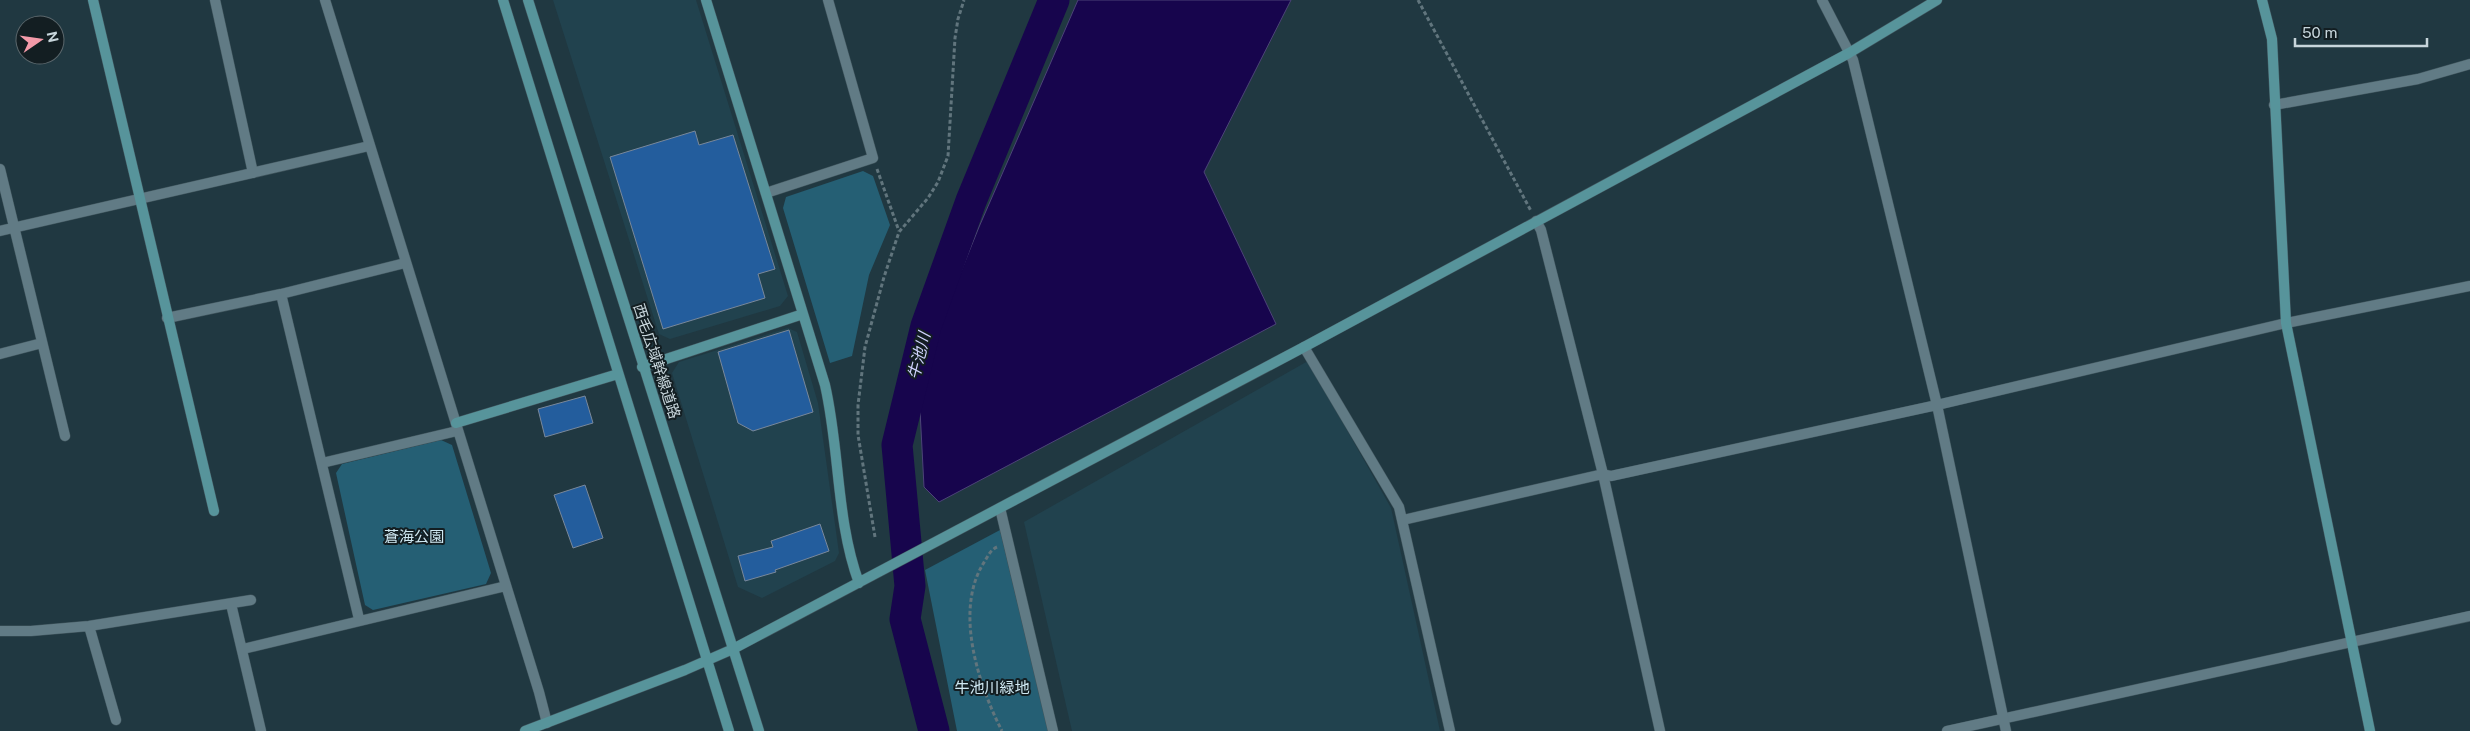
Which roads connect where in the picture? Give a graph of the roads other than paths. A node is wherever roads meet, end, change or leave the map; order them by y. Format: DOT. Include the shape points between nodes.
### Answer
graph roads {
  1 [pos="93,0"];
  2 [pos="215,0"];
  3 [pos="325,0"];
  4 [pos="503,0"];
  5 [pos="528,0"];
  6 [pos="706,0"];
  7 [pos="828,0"];
  8 [pos="1822,0"];
  9 [pos="1937,0"];
  10 [pos="2262,0"];
  11 [pos="1849,53"];
  12 [pos="2470,64"];
  13 [pos="2274,105"];
  14 [pos="369,146"];
  15 [pos="0,169"];
  16 [pos="253,173"];
  17 [pos="766,193"];
  18 [pos="138,198"];
  19 [pos="1536,220"];
  20 [pos="14,228"];
  21 [pos="0,231"];
  22 [pos="406,264"];
  23 [pos="2470,286"];
  24 [pos="281,294"];
  25 [pos="802,314"];
  26 [pos="167,318"];
  27 [pos="2286,322"];
  28 [pos="42,343"];
  29 [pos="1304,347"];
  30 [pos="0,354"];
  31 [pos="642,366"];
  32 [pos="618,374"];
  33 [pos="1937,405"];
  34 [pos="457,427"];
  35 [pos="64,436"];
  36 [pos="322,463"];
  37 [pos="1603,474"];
  38 [pos="1000,508"];
  39 [pos="214,511"];
  40 [pos="1403,520"];
  41 [pos="859,583"];
  42 [pos="506,586"];
  43 [pos="250,600"];
  44 [pos="231,604"];
  45 [pos="2470,616"];
  46 [pos="359,619"];
  47 [pos="90,626"];
  48 [pos="0,630"];
  49 [pos="2351,644"];
  50 [pos="243,648"];
  51 [pos="733,649"];
  52 [pos="707,660"];
  53 [pos="2004,719"];
  54 [pos="116,720"];
  55 [pos="547,723"];
  56 [pos="261,731"];
  57 [pos="527,731"];
  58 [pos="729,731"];
  59 [pos="759,731"];
  60 [pos="1053,731"];
  61 [pos="1450,731"];
  62 [pos="1660,731"];
  63 [pos="1947,731"];
  64 [pos="2006,731"];
  65 [pos="2370,731"];
  1 -- 18 [label="street"];
  2 -- 16 [label="street"];
  3 -- 14 [label="street"];
  4 -- 32 [label="street"];
  5 -- 31 [label="street, 西毛広域幹線道路"];
  6 -- 17 [label="street"];
  7 -- 17 [label="street" via="873,158"];
  8 -- 11 [label="street"];
  9 -- 11 [label="street"];
  10 -- 13 [label="street" via="2272,39"];
  11 -- 19 [label="street"];
  11 -- 33 [label="street"];
  12 -- 13 [label="street" via="2418,79"];
  13 -- 27 [label="street"];
  14 -- 16 [label="street"];
  14 -- 22 [label="street"];
  15 -- 20 [label="street"];
  16 -- 18 [label="street"];
  17 -- 25 [label="street"];
  18 -- 20 [label="street"];
  18 -- 26 [label="street"];
  19 -- 29 [label="street"];
  19 -- 37 [label="street"];
  20 -- 21 [label="street"];
  20 -- 28 [label="street"];
  22 -- 24 [label="street"];
  22 -- 34 [label="street"];
  23 -- 27 [label="street"];
  24 -- 26 [label="street"];
  24 -- 36 [label="street"];
  25 -- 31 [label="street"];
  25 -- 41 [label="street" via="829,402 849,552"];
  26 -- 39 [label="street"];
  27 -- 33 [label="street"];
  27 -- 49 [label="street"];
  28 -- 30 [label="street"];
  28 -- 35 [label="street"];
  29 -- 38 [label="street"];
  29 -- 40 [label="street" via="1399,507"];
  31 -- 51 [label="street, 西毛広域幹線道路"];
  32 -- 34 [label="street"];
  32 -- 52 [label="street"];
  33 -- 37 [label="street" via="1611,476"];
  33 -- 53 [label="street"];
  34 -- 36 [label="street"];
  34 -- 42 [label="street"];
  36 -- 46 [label="street"];
  37 -- 40 [label="street"];
  37 -- 62 [label="street"];
  38 -- 41 [label="street"];
  38 -- 60 [label="street"];
  40 -- 61 [label="street"];
  41 -- 51 [label="street"];
  42 -- 46 [label="street"];
  42 -- 55 [label="street"];
  43 -- 44 [label="street"];
  44 -- 47 [label="street"];
  44 -- 50 [label="street"];
  45 -- 49 [label="street"];
  46 -- 50 [label="street"];
  47 -- 48 [label="street"];
  47 -- 54 [label="street"];
  49 -- 53 [label="street"];
  49 -- 65 [label="street"];
  50 -- 56 [label="street"];
  51 -- 52 [label="street"];
  51 -- 59 [label="street, 西毛広域幹線道路"];
  52 -- 55 [label="street"];
  52 -- 58 [label="street"];
  53 -- 63 [label="street"];
  53 -- 64 [label="street"];
  55 -- 57 [label="street"];
}
